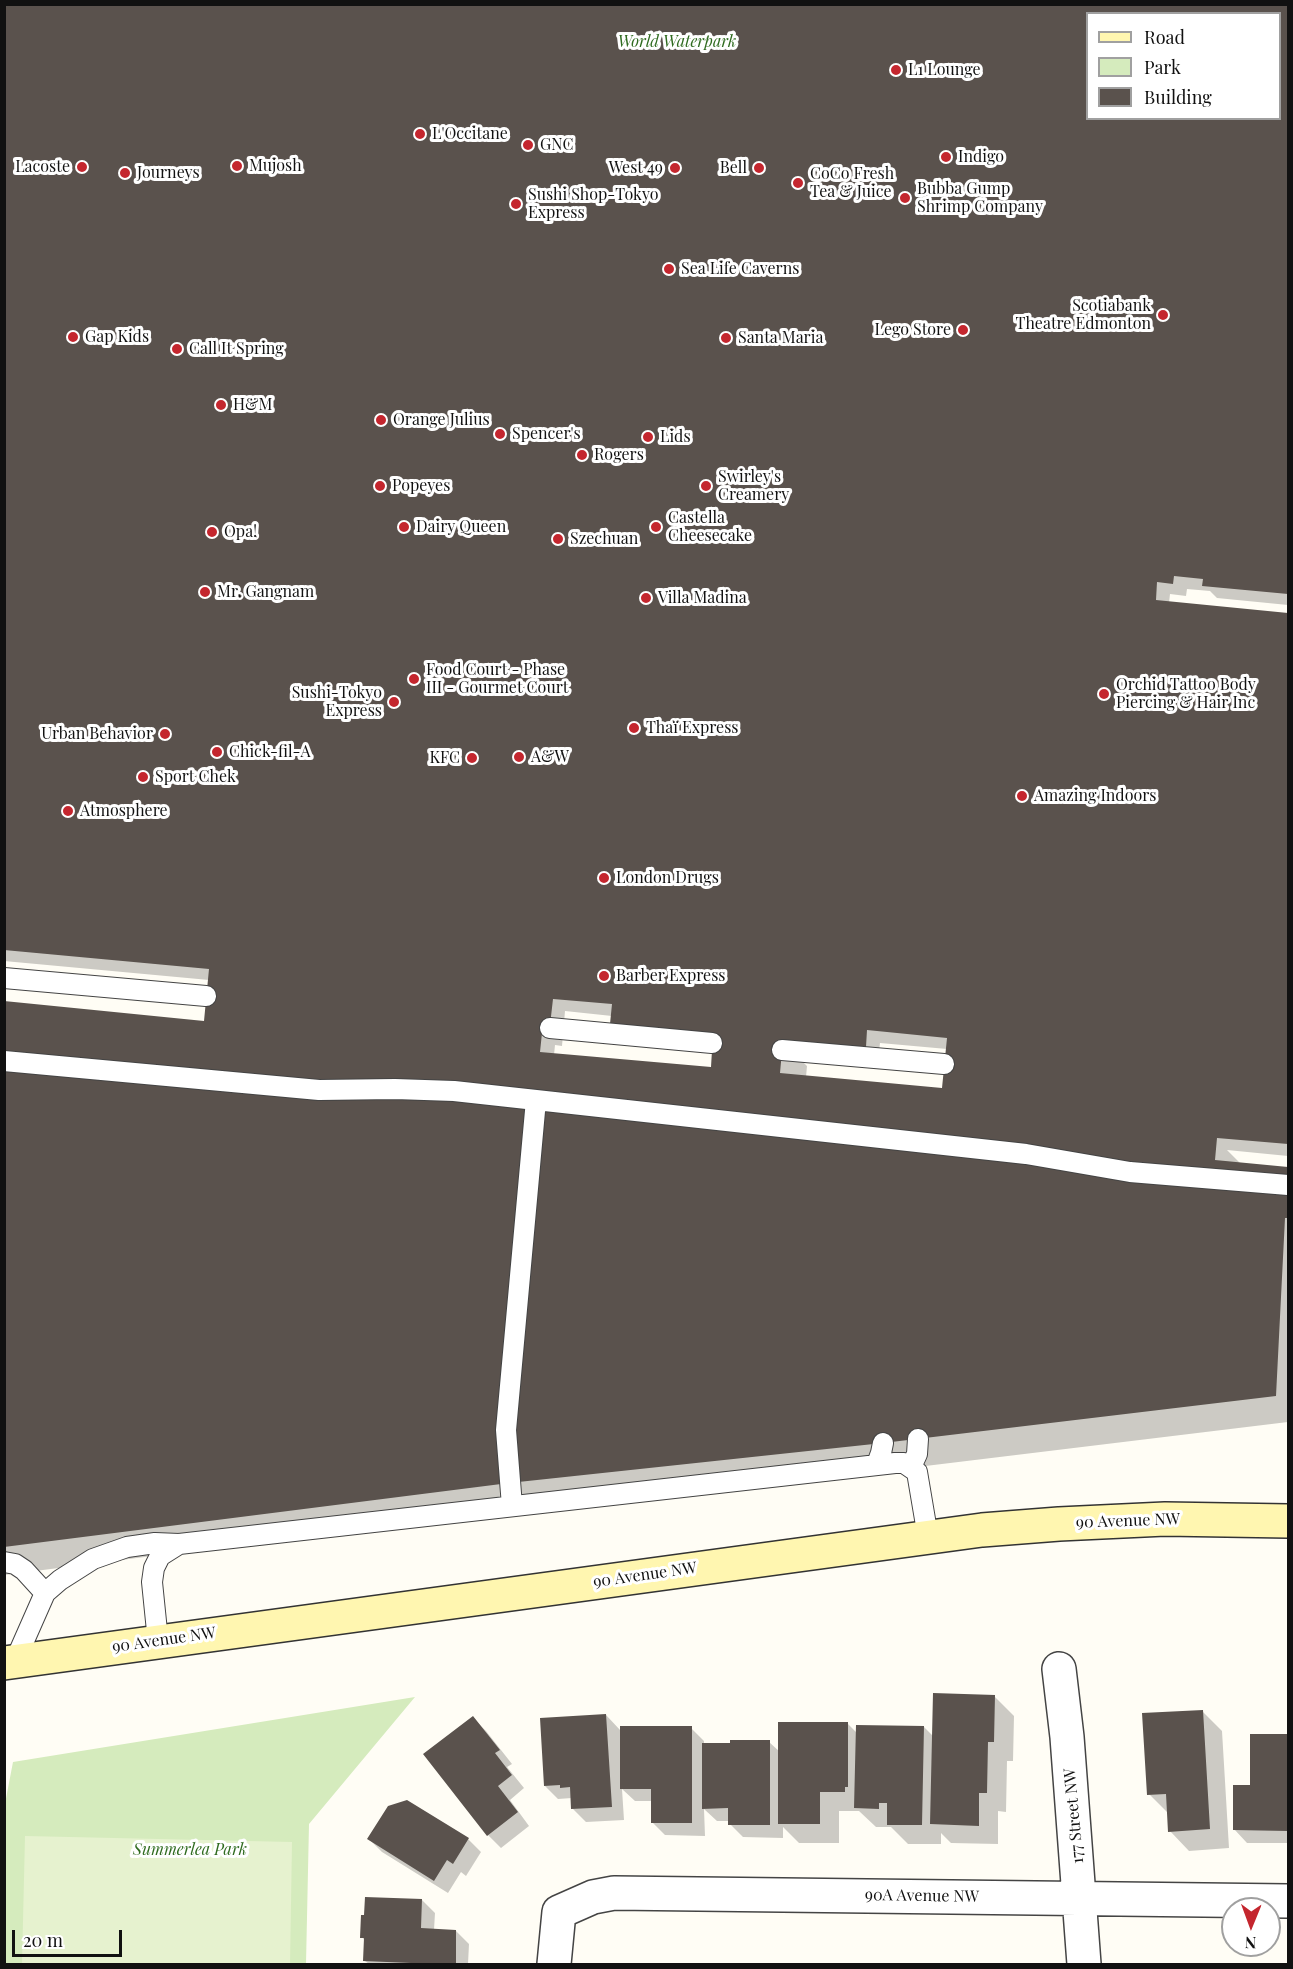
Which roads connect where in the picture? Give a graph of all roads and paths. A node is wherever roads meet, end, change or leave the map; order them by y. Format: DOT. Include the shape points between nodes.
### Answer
graph roads {
  1 [pos="4,978"];
  2 [pos="206,996"];
  3 [pos="550,1028"];
  4 [pos="712,1043"];
  5 [pos="782,1050"];
  6 [pos="4,1061"];
  7 [pos="944,1064"];
  8 [pos="536,1100"];
  9 [pos="1288,1185"];
  10 [pos="918,1438"];
  11 [pos="883,1443"];
  12 [pos="877,1464"];
  13 [pos="911,1467"];
  14 [pos="512,1506"];
  15 [pos="1288,1521"];
  16 [pos="928,1537"];
  17 [pos="179,1544"];
  18 [pos="4,1562"];
  19 [pos="45,1593"];
  20 [pos="158,1641"];
  21 [pos="10,1662"];
  22 [pos="1059,1669"];
  23 [pos="1080,1897"];
  24 [pos="1288,1901"];
  25 [pos="554,1965"];
  26 [pos="1084,1965"];
  1 -- 2 [label="lane"];
  3 -- 4 [label="lane"];
  5 -- 7 [label="lane"];
  6 -- 8 [label="lane" via="320,1090 454,1091"];
  8 -- 9 [label="lane" via="1026,1154 1130,1172"];
  8 -- 14 [label="lane" via="506,1430"];
  10 -- 13 [label="lane"];
  11 -- 12 [label="lane"];
  12 -- 13 [label="lane" via="904,1463"];
  12 -- 14 [label="lane"];
  13 -- 16 [label="lane" via="919,1480"];
  14 -- 17 [label="lane"];
  15 -- 16 [label="street, 90 Avenue NW" via="1165,1519 1059,1524"];
  16 -- 20 [label="street, 90 Avenue NW"];
  17 -- 19 [label="lane" via="127,1546 93,1559"];
  17 -- 20 [label="lane" via="160,1556 154,1568"];
  18 -- 19 [label="lane" via="15,1563"];
  19 -- 21 [label="lane"];
  20 -- 21 [label="street, 90 Avenue NW"];
  22 -- 23 [label="street, 177 Street NW"];
  23 -- 24 [label="street, 90A Avenue NW"];
  23 -- 25 [label="street, 90A Avenue NW" via="614,1893 593,1897 559,1912"];
  23 -- 26 [label="street, 177 Street NW"];
}
